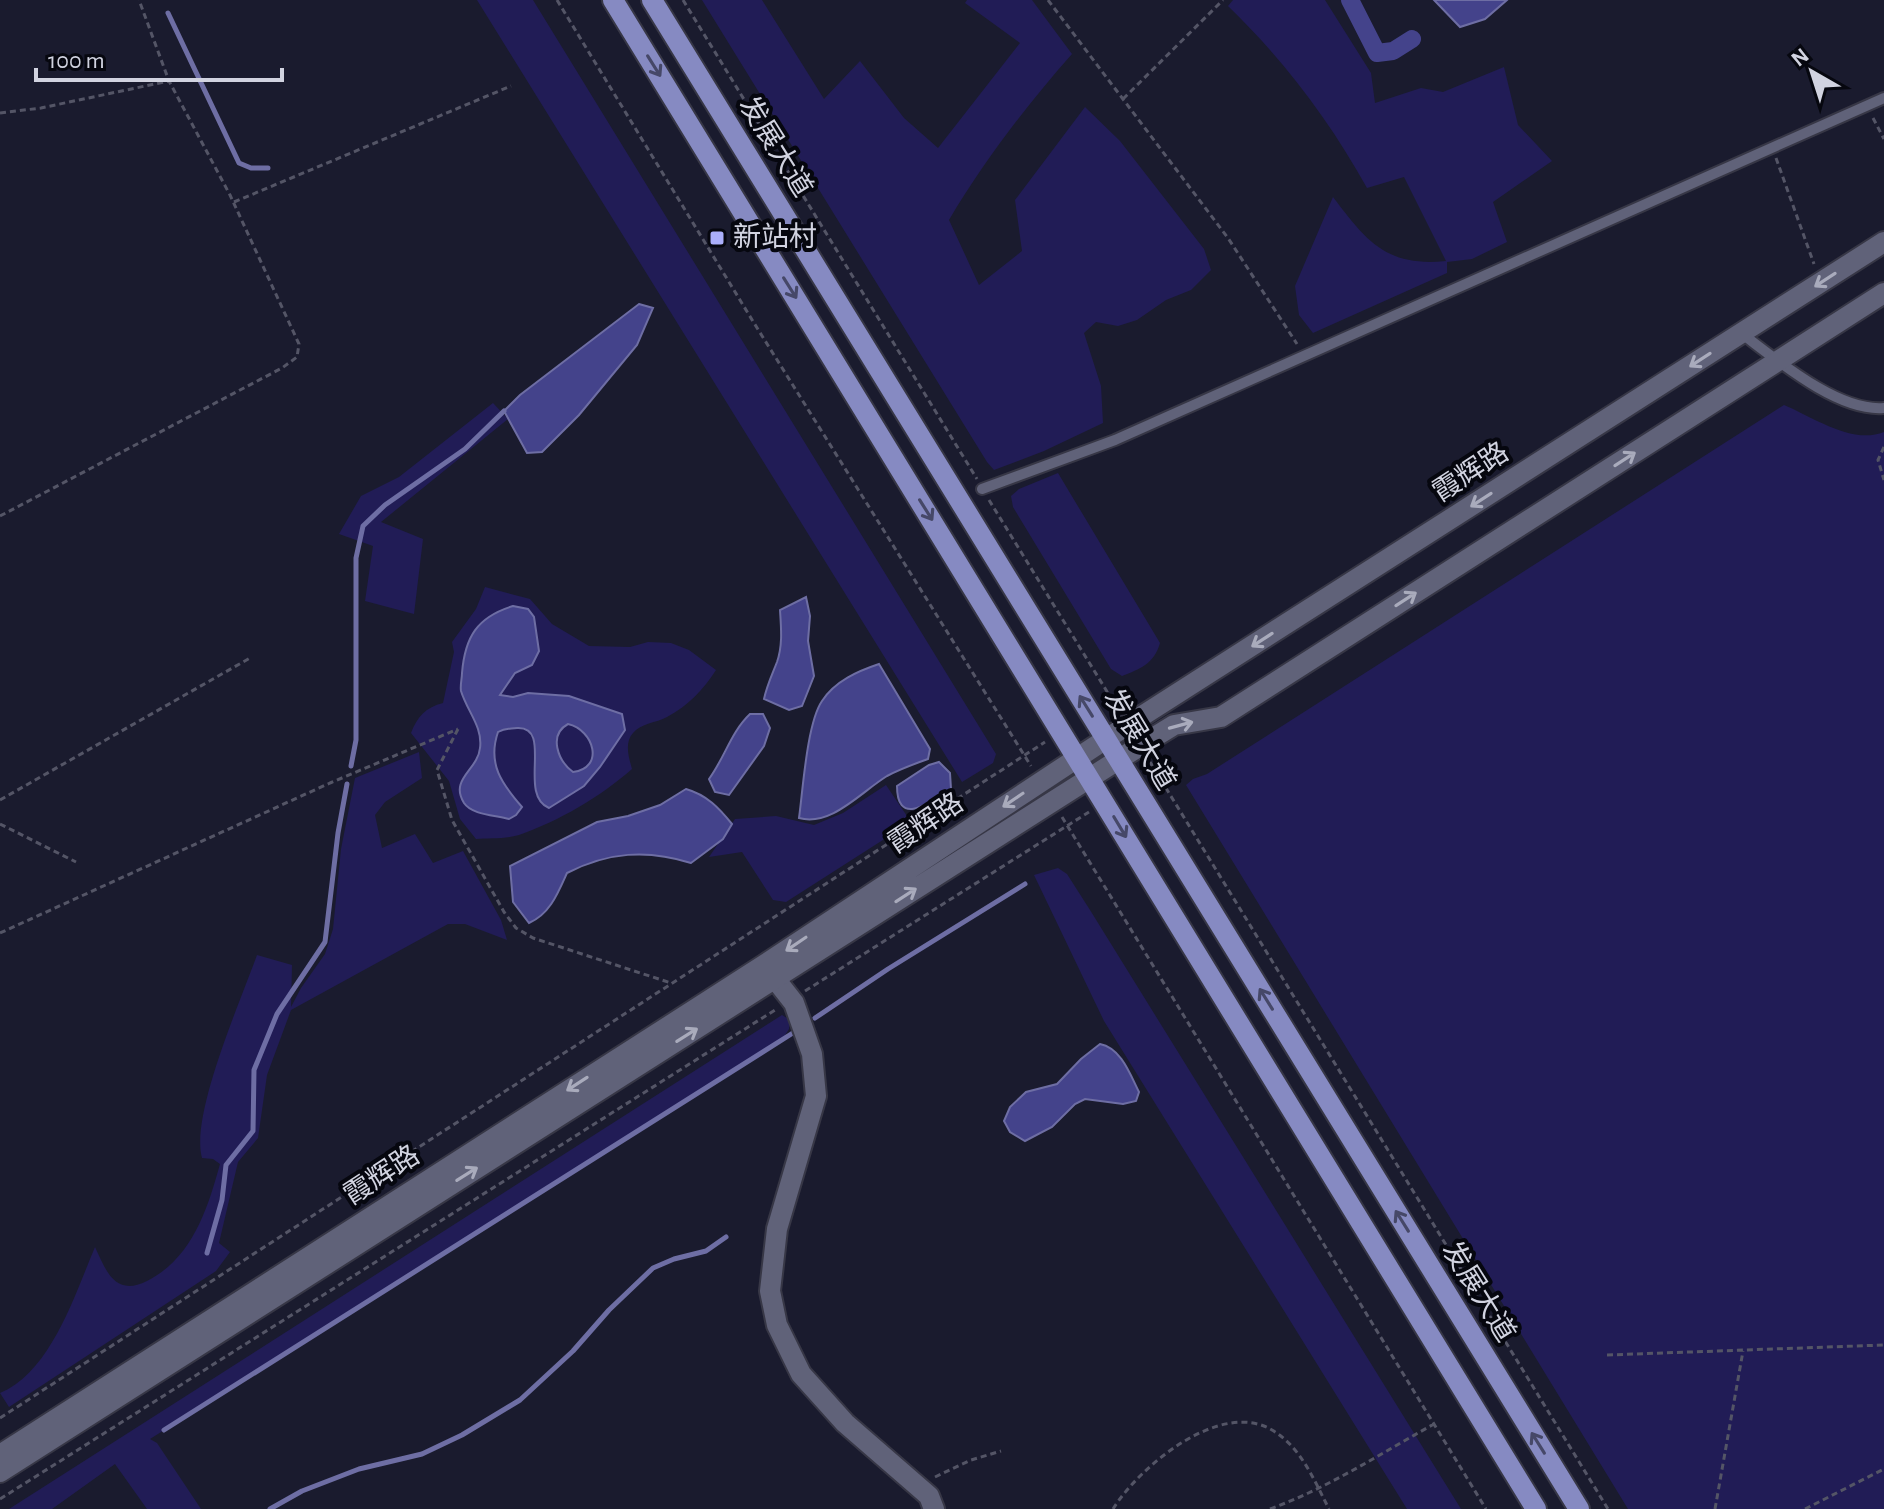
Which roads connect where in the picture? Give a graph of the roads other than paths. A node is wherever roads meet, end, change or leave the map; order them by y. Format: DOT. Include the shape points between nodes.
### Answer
graph roads {
  1 [pos="613,0"];
  2 [pos="652,0"];
  3 [pos="1884,98"];
  4 [pos="1884,242"];
  5 [pos="1884,293"];
  6 [pos="1741,333"];
  7 [pos="1779,361"];
  8 [pos="1884,408"];
  9 [pos="982,489"];
  10 [pos="1106,739"];
  11 [pos="1078,757"];
  12 [pos="1119,760"];
  13 [pos="1090,778"];
  14 [pos="770,972"];
  15 [pos="0,1455"];
  16 [pos="0,1472"];
  17 [pos="934,1509"];
  18 [pos="1536,1509"];
  19 [pos="1579,1509"];
  1 -- 11 [label="main road, one-way"];
  10 -- 2 [label="main road, 发展大道, one-way"];
  3 -- 9 [label="lane" via="1115,440"];
  4 -- 6 [label="street, 霞辉路, one-way"];
  5 -- 7 [label="street, 霞辉路"];
  6 -- 7 [label="lane"];
  6 -- 10 [label="street, 霞辉路, one-way"];
  7 -- 8 [label="lane" via="1833,395 1856,405"];
  12 -- 7 [label="street, 霞辉路, one-way" via="1174,725 1221,717"];
  10 -- 11 [label="street, 霞辉路"];
  10 -- 12 [label="main road, 发展大道"];
  11 -- 13 [label="main road"];
  11 -- 14 [label="street, 霞辉路, one-way"];
  12 -- 13 [label="street, 霞辉路"];
  19 -- 12 [label="main road, 发展大道, one-way"];
  14 -- 13 [label="street, 霞辉路, one-way"];
  13 -- 18 [label="main road, one-way"];
  14 -- 15 [label="street, 霞辉路, one-way"];
  16 -- 14 [label="street, 霞辉路, one-way"];
  14 -- 17 [label="street" via="791,1000 812,1054 816,1096 777,1229 770,1291 777,1325 801,1374 845,1423 929,1496"];
}
